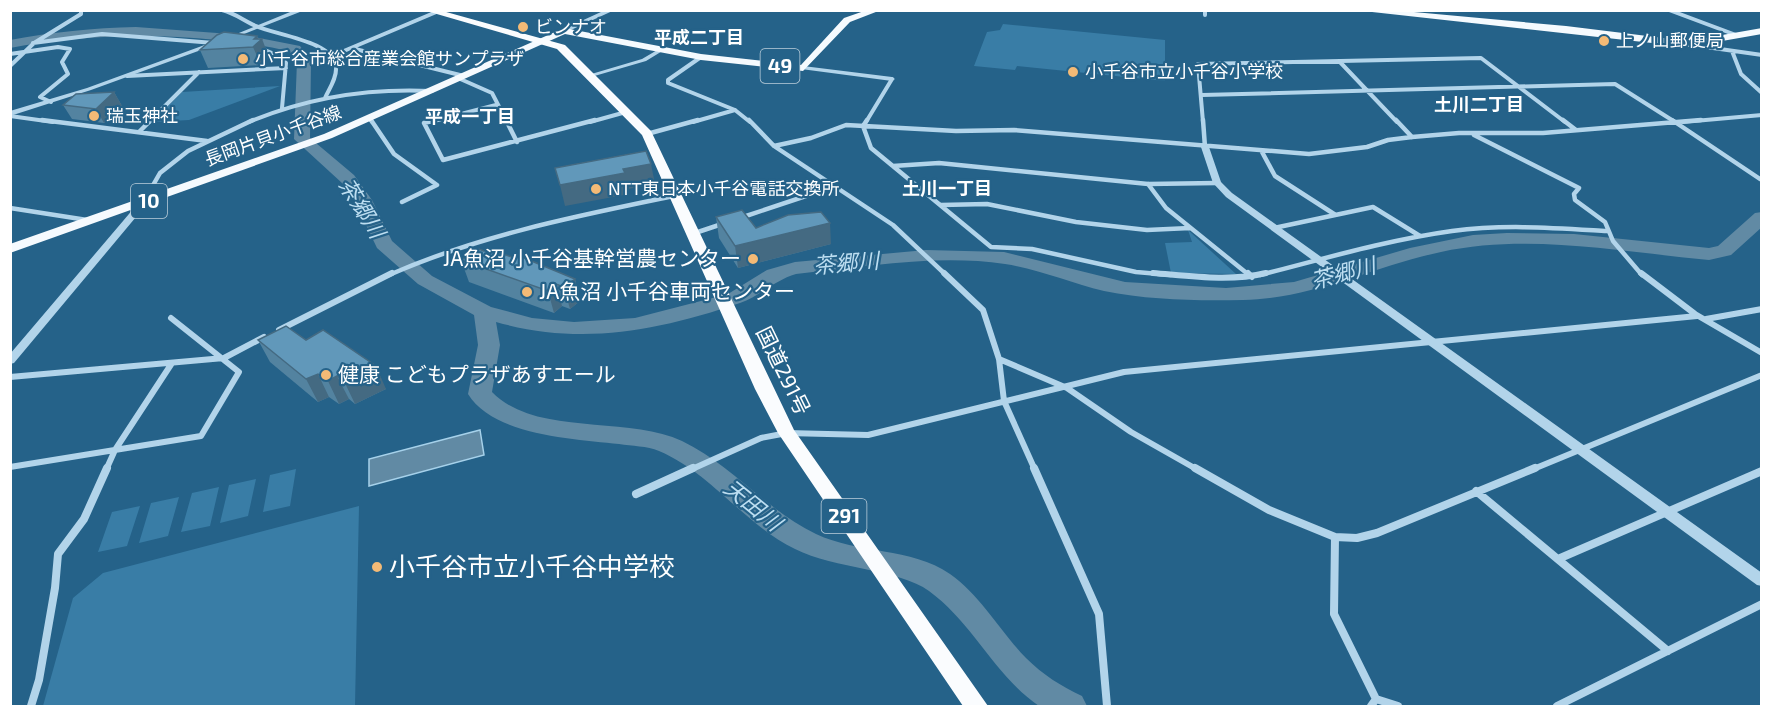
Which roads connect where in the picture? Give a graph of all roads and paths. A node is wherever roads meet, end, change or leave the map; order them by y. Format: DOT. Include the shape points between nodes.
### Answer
graph roads {
  1 [pos="81,10"];
  2 [pos="222,10"];
  3 [pos="302,10"];
  4 [pos="610,10"];
  5 [pos="877,10"];
  6 [pos="1358,10"];
  7 [pos="1669,10"];
  8 [pos="435,11"];
  9 [pos="1420,13"];
  10 [pos="257,27"];
  11 [pos="564,31"];
  12 [pos="1761,31"];
  13 [pos="237,35"];
  14 [pos="1736,35"];
  15 [pos="541,40"];
  16 [pos="34,42"];
  17 [pos="213,44"];
  18 [pos="1688,44"];
  19 [pos="255,48"];
  20 [pos="351,48"];
  21 [pos="661,50"];
  22 [pos="1732,51"];
  23 [pos="20,53"];
  24 [pos="10,54"];
  25 [pos="1761,55"];
  26 [pos="332,56"];
  27 [pos="701,57"];
  28 [pos="1339,61"];
  29 [pos="10,66"];
  30 [pos="286,68"];
  31 [pos="803,68"];
  32 [pos="199,72"];
  33 [pos="591,75"];
  34 [pos="127,76"];
  35 [pos="461,77"];
  36 [pos="892,78"];
  37 [pos="1518,87"];
  38 [pos="432,91"];
  39 [pos="1370,91"];
  40 [pos="1761,93"];
  41 [pos="1202,95"];
  42 [pos="325,99"];
  43 [pos="51,102"];
  44 [pos="496,105"];
  45 [pos="284,108"];
  46 [pos="735,110"];
  47 [pos="626,111"];
  48 [pos="10,115"];
  49 [pos="1761,115"];
  50 [pos="370,119"];
  51 [pos="1673,122"];
  52 [pos="863,126"];
  53 [pos="1576,131"];
  54 [pos="139,132"];
  55 [pos="647,134"];
  56 [pos="1470,134"];
  57 [pos="1412,137"];
  58 [pos="208,141"];
  59 [pos="517,142"];
  60 [pos="774,146"];
  61 [pos="1205,147"];
  62 [pos="1262,152"];
  63 [pos="893,166"];
  64 [pos="1760,179"];
  65 [pos="1217,183"];
  66 [pos="1148,184"];
  67 [pos="836,186"];
  68 [pos="674,195"];
  69 [pos="402,202"];
  70 [pos="143,203"];
  71 [pos="940,205"];
  72 [pos="10,208"];
  73 [pos="1334,214"];
  74 [pos="92,221"];
  75 [pos="1190,228"];
  76 [pos="1274,228"];
  77 [pos="1606,231"];
  78 [pos="692,234"];
  79 [pos="1421,236"];
  80 [pos="10,249"];
  81 [pos="1319,261"];
  82 [pos="1252,277"];
  83 [pos="1761,309"];
  84 [pos="1697,316"];
  85 [pos="171,318"];
  86 [pos="1705,319"];
  87 [pos="1432,343"];
  88 [pos="1761,353"];
  89 [pos="224,358"];
  90 [pos="999,359"];
  91 [pos="10,361"];
  92 [pos="172,363"];
  93 [pos="1761,375"];
  94 [pos="10,377"];
  95 [pos="1066,388"];
  96 [pos="1004,401"];
  97 [pos="787,433"];
  98 [pos="1578,449"];
  99 [pos="115,450"];
  100 [pos="10,467"];
  101 [pos="1761,471"];
  102 [pos="1476,491"];
  103 [pos="636,494"];
  104 [pos="1666,513"];
  105 [pos="1335,537"];
  106 [pos="1558,559"];
  107 [pos="1761,581"];
  108 [pos="1761,604"];
  109 [pos="1668,651"];
  110 [pos="1373,703"];
  111 [pos="31,706"];
  112 [pos="976,706"];
  113 [pos="1107,706"];
  114 [pos="1398,706"];
  115 [pos="1557,706"];
  1 -- 16 [label="street" via="73,20"];
  2 -- 10 [label="street"];
  3 -- 10 [label="street"];
  4 -- 11 [label="street"];
  5 -- 31 [label="main road, 49" via="847,20"];
  6 -- 9 [label="main road"];
  7 -- 14 [label="street"];
  8 -- 15 [label="highway, 国道291号 / 291"];
  8 -- 20 [label="street"];
  9 -- 18 [label="main road"];
  10 -- 13 [label="street"];
  10 -- 26 [label="street" via="290,35"];
  11 -- 15 [label="main road, 長岡片貝小千谷線"];
  11 -- 21 [label="main road, 49"];
  12 -- 14 [label="main road"];
  14 -- 18 [label="main road"];
  15 -- 33 [label="highway, 国道291号 / 291" via="566,50"];
  15 -- 35 [label="main road, 長岡片貝小千谷線 / 10"];
  16 -- 17 [label="street" via="102,34"];
  16 -- 23 [label="street"];
  17 -- 34 [label="street"];
  18 -- 22 [label="street"];
  19 -- 30 [label="street" via="285,59"];
  20 -- 26 [label="street"];
  20 -- 35 [label="street"];
  21 -- 27 [label="main road, 49"];
  21 -- 33 [label="street" via="644,60"];
  22 -- 25 [label="street"];
  22 -- 40 [label="street" via="1742,74"];
  23 -- 24 [label="street"];
  23 -- 29 [label="street"];
  23 -- 43 [label="street" via="58,46 70,49 62,62 68,74 40,97"];
  26 -- 42 [label="street" via="335,75"];
  27 -- 31 [label="main road, 49"];
  27 -- 46 [label="street" via="668,83"];
  28 -- 37 [label="street" via="1481,58"];
  28 -- 39 [label="street"];
  28 -- 41 [label="street" via="1198,64"];
  30 -- 32 [label="street"];
  30 -- 45 [label="street" via="280,98"];
  31 -- 36 [label="street"];
  32 -- 34 [label="street"];
  32 -- 54 [label="street"];
  33 -- 47 [label="highway, 国道291号 / 291"];
  34 -- 43 [label="street"];
  35 -- 38 [label="main road, 長岡片貝小千谷線 / 10"];
  35 -- 44 [label="street" via="492,93"];
  36 -- 52 [label="street"];
  37 -- 39 [label="street"];
  37 -- 51 [label="street" via="1622,86"];
  37 -- 53 [label="street"];
  38 -- 42 [label="street"];
  38 -- 50 [label="main road, 長岡片貝小千谷線 / 10"];
  39 -- 41 [label="street"];
  39 -- 57 [label="street"];
  41 -- 61 [label="street"];
  42 -- 45 [label="street"];
  43 -- 48 [label="street"];
  44 -- 59 [label="street"];
  44 -- 59 [label="street" via="424,123 442,160"];
  45 -- 58 [label="street"];
  46 -- 55 [label="street"];
  46 -- 60 [label="street"];
  47 -- 55 [label="highway, 国道291号 / 291"];
  47 -- 59 [label="street"];
  48 -- 54 [label="street"];
  49 -- 51 [label="street"];
  50 -- 69 [label="street" via="394,154 437,185"];
  50 -- 70 [label="main road, 長岡片貝小千谷線 / 10"];
  51 -- 53 [label="street"];
  51 -- 64 [label="street"];
  52 -- 60 [label="street" via="846,125"];
  52 -- 61 [label="street" via="1014,130"];
  52 -- 63 [label="street" via="871,147"];
  53 -- 56 [label="street"];
  54 -- 58 [label="street"];
  55 -- 68 [label="highway, 国道291号 / 291"];
  56 -- 57 [label="street"];
  56 -- 77 [label="street" via="1574,184 1579,188 1575,200 1605,222"];
  57 -- 62 [label="street" via="1340,152"];
  58 -- 70 [label="street" via="161,171"];
  60 -- 67 [label="street"];
  61 -- 62 [label="street"];
  61 -- 65 [label="street"];
  62 -- 73 [label="street" via="1275,177"];
  63 -- 66 [label="street" via="939,163"];
  63 -- 71 [label="street"];
  65 -- 66 [label="street"];
  65 -- 76 [label="street"];
  66 -- 75 [label="street" via="1166,208"];
  67 -- 78 [label="street"];
  67 -- 90 [label="street" via="893,225 983,310"];
  68 -- 78 [label="highway, 国道291号 / 291"];
  68 -- 89 [label="street" via="512,233 428,259"];
  70 -- 74 [label="main road, 長岡片貝小千谷線 / 10"];
  70 -- 91 [label="street"];
  71 -- 75 [label="street" via="987,204 1076,222 1147,230"];
  71 -- 82 [label="street" via="991,247 1032,249 1136,272"];
  72 -- 74 [label="street"];
  73 -- 76 [label="street"];
  73 -- 79 [label="street" via="1373,207"];
  74 -- 80 [label="main road, 長岡片貝小千谷線 / 10"];
  75 -- 82 [label="street"];
  76 -- 81 [label="street"];
  77 -- 79 [label="street" via="1489,227"];
  77 -- 84 [label="street" via="1627,259 1660,291"];
  78 -- 97 [label="highway, 国道291号 / 291"];
  79 -- 81 [label="street"];
  81 -- 82 [label="street"];
  81 -- 87 [label="street"];
  83 -- 86 [label="street"];
  84 -- 86 [label="street"];
  84 -- 87 [label="street"];
  85 -- 89 [label="street"];
  86 -- 88 [label="street"];
  87 -- 95 [label="street" via="1159,367"];
  87 -- 98 [label="street"];
  89 -- 92 [label="street"];
  89 -- 99 [label="street" via="239,372 201,436"];
  90 -- 95 [label="street"];
  90 -- 96 [label="street"];
  92 -- 94 [label="street"];
  92 -- 99 [label="street"];
  93 -- 98 [label="street"];
  95 -- 96 [label="street"];
  95 -- 105 [label="street" via="1131,432 1269,510"];
  96 -- 97 [label="street" via="868,435"];
  96 -- 113 [label="street" via="1099,614"];
  97 -- 103 [label="street" via="723,453"];
  97 -- 112 [label="highway, 国道291号 / 291"];
  98 -- 102 [label="street"];
  98 -- 104 [label="street"];
  99 -- 100 [label="street"];
  99 -- 111 [label="street" via="84,519 58,554 39,680"];
  101 -- 104 [label="street"];
  102 -- 105 [label="street" via="1377,533 1357,538"];
  102 -- 106 [label="street"];
  104 -- 106 [label="street"];
  104 -- 107 [label="street"];
  105 -- 110 [label="street" via="1334,614"];
  106 -- 109 [label="street"];
  108 -- 109 [label="street"];
  109 -- 115 [label="street"];
  110 -- 114 [label="street"];
}
